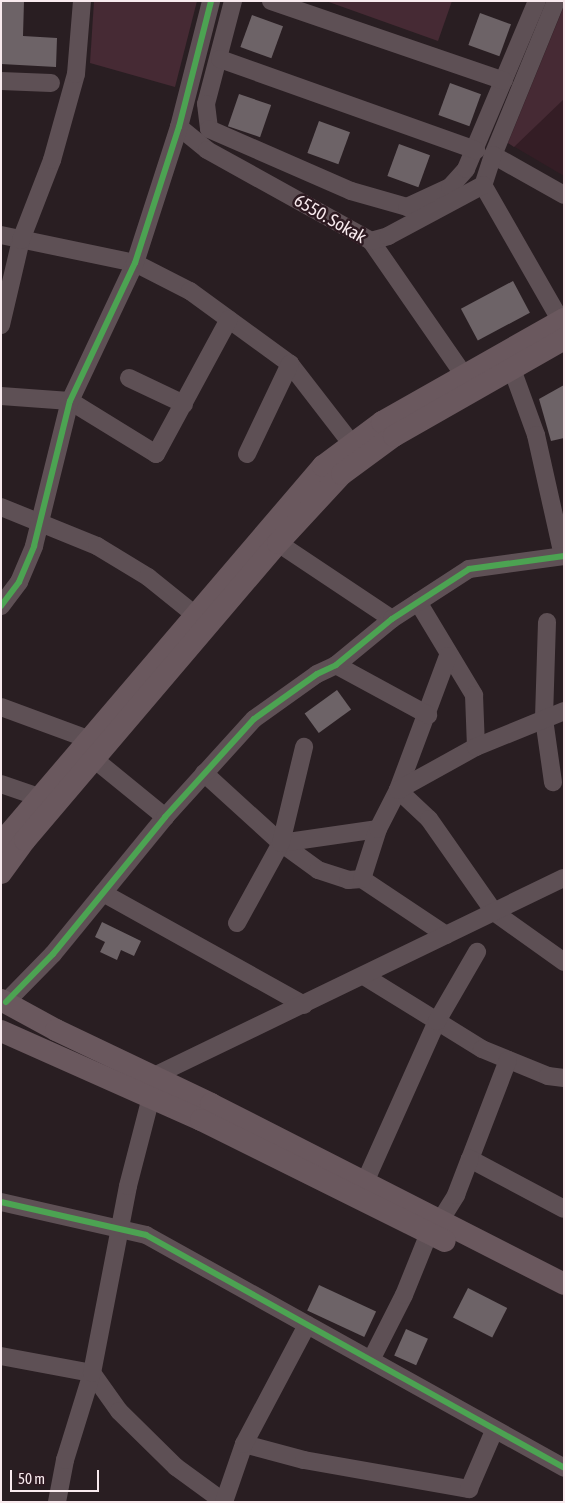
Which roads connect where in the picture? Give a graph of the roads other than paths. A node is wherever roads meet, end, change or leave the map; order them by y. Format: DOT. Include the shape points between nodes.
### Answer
graph roads {
  1 [pos="82,1"];
  2 [pos="211,1"];
  3 [pos="233,1"];
  4 [pos="271,1"];
  5 [pos="537,1"];
  6 [pos="556,1"];
  7 [pos="220,60"];
  8 [pos="1,81"];
  9 [pos="504,81"];
  10 [pos="51,83"];
  11 [pos="179,126"];
  12 [pos="484,153"];
  13 [pos="483,185"];
  14 [pos="564,195"];
  15 [pos="1,235"];
  16 [pos="22,240"];
  17 [pos="371,241"];
  18 [pos="135,263"];
  19 [pos="229,319"];
  20 [pos="1,325"];
  21 [pos="563,327"];
  22 [pos="290,364"];
  23 [pos="512,369"];
  24 [pos="463,374"];
  25 [pos="129,378"];
  26 [pos="1,396"];
  27 [pos="70,401"];
  28 [pos="184,404"];
  29 [pos="351,443"];
  30 [pos="247,454"];
  31 [pos="1,507"];
  32 [pos="41,521"];
  33 [pos="278,543"];
  34 [pos="564,556"];
  35 [pos="418,602"];
  36 [pos="1,606"];
  37 [pos="194,614"];
  38 [pos="392,620"];
  39 [pos="547,622"];
  40 [pos="448,656"];
  41 [pos="336,665"];
  42 [pos="1,707"];
  43 [pos="564,711"];
  44 [pos="428,715"];
  45 [pos="544,719"];
  46 [pos="304,747"];
  47 [pos="476,747"];
  48 [pos="91,749"];
  49 [pos="204,773"];
  50 [pos="553,782"];
  51 [pos="1,784"];
  52 [pos="398,790"];
  53 [pos="39,797"];
  54 [pos="165,818"];
  55 [pos="378,829"];
  56 [pos="1,843"];
  57 [pos="281,843"];
  58 [pos="1,873"];
  59 [pos="564,878"];
  60 [pos="362,879"];
  61 [pos="103,893"];
  62 [pos="494,912"];
  63 [pos="237,923"];
  64 [pos="446,935"];
  65 [pos="477,952"];
  66 [pos="564,962"];
  67 [pos="364,976"];
  68 [pos="4,1001"];
  69 [pos="304,1006"];
  70 [pos="437,1021"];
  71 [pos="2,1033"];
  72 [pos="508,1060"];
  73 [pos="564,1078"];
  74 [pos="152,1087"];
  75 [pos="470,1159"];
  76 [pos="364,1182"];
  77 [pos="1,1202"];
  78 [pos="564,1209"];
  79 [pos="434,1227"];
  80 [pos="119,1229"];
  81 [pos="564,1284"];
  82 [pos="564,1300"];
  83 [pos="307,1326"];
  84 [pos="1,1356"];
  85 [pos="371,1360"];
  86 [pos="92,1373"];
  87 [pos="494,1431"];
  88 [pos="244,1444"];
  89 [pos="564,1468"];
  90 [pos="466,1495"];
  91 [pos="57,1502"];
  92 [pos="224,1502"];
  1 -- 16 [label="street" via="76,74 52,160"];
  2 -- 11 [label="street"];
  3 -- 7 [label="street"];
  4 -- 9 [label="street"];
  5 -- 9 [label="street"];
  6 -- 12 [label="street"];
  7 -- 12 [label="street"];
  7 -- 12 [label="street" via="206,104 209,129 351,191 407,206 450,188"];
  8 -- 10 [label="street"];
  9 -- 12 [label="street"];
  11 -- 17 [label="street, 6550. Sokak" via="207,150"];
  11 -- 18 [label="street"];
  12 -- 13 [label="street"];
  12 -- 14 [label="street"];
  13 -- 17 [label="street" via="388,236"];
  13 -- 21 [label="street"];
  15 -- 16 [label="street"];
  16 -- 18 [label="street"];
  16 -- 20 [label="street"];
  17 -- 24 [label="street, 6550. Sokak"];
  18 -- 19 [label="street" via="190,291"];
  18 -- 27 [label="street"];
  19 -- 22 [label="street"];
  19 -- 28 [label="street"];
  21 -- 23 [label="main road"];
  21 -- 24 [label="main road"];
  22 -- 29 [label="street"];
  22 -- 30 [label="street"];
  23 -- 33 [label="main road" via="364,456 342,474"];
  23 -- 34 [label="street" via="536,435"];
  24 -- 29 [label="main road"];
  25 -- 28 [label="street"];
  26 -- 27 [label="street"];
  27 -- 28 [label="street" via="156,454"];
  27 -- 32 [label="street"];
  29 -- 37 [label="main road" via="295,496"];
  31 -- 32 [label="street"];
  32 -- 36 [label="street" via="19,582"];
  32 -- 37 [label="street" via="122,562"];
  33 -- 38 [label="street"];
  33 -- 48 [label="main road"];
  34 -- 35 [label="street" via="468,569"];
  35 -- 38 [label="street"];
  35 -- 40 [label="street"];
  37 -- 48 [label="main road"];
  38 -- 41 [label="street"];
  39 -- 45 [label="street"];
  40 -- 44 [label="street"];
  40 -- 47 [label="street" via="474,695"];
  41 -- 44 [label="street"];
  41 -- 49 [label="street" via="316,674 254,719"];
  42 -- 48 [label="street"];
  43 -- 45 [label="street"];
  44 -- 52 [label="street"];
  45 -- 47 [label="street"];
  45 -- 50 [label="street"];
  46 -- 57 [label="street"];
  47 -- 52 [label="street"];
  48 -- 53 [label="main road"];
  48 -- 54 [label="street"];
  48 -- 58 [label="main road"];
  49 -- 54 [label="street"];
  49 -- 57 [label="street"];
  51 -- 53 [label="street"];
  52 -- 55 [label="street"];
  52 -- 62 [label="street" via="429,819"];
  53 -- 56 [label="main road"];
  54 -- 61 [label="street"];
  55 -- 57 [label="street"];
  55 -- 60 [label="street"];
  57 -- 60 [label="street" via="318,870 348,880"];
  57 -- 63 [label="street"];
  59 -- 62 [label="street"];
  60 -- 64 [label="street"];
  61 -- 68 [label="street" via="53,954"];
  61 -- 69 [label="street"];
  62 -- 64 [label="street"];
  62 -- 66 [label="street"];
  64 -- 67 [label="street"];
  65 -- 70 [label="street"];
  67 -- 69 [label="street"];
  67 -- 70 [label="street"];
  68 -- 74 [label="main road"];
  69 -- 74 [label="street"];
  70 -- 72 [label="street" via="482,1049"];
  70 -- 76 [label="street"];
  71 -- 74 [label="main road"];
  72 -- 73 [label="street" via="548,1076"];
  72 -- 75 [label="street"];
  74 -- 76 [label="main road"];
  74 -- 79 [label="main road"];
  74 -- 80 [label="street"];
  75 -- 78 [label="street"];
  75 -- 79 [label="street" via="456,1195"];
  76 -- 79 [label="main road"];
  77 -- 80 [label="street"];
  79 -- 81 [label="main road"];
  79 -- 82 [label="main road"];
  79 -- 85 [label="street"];
  80 -- 83 [label="street" via="146,1235"];
  80 -- 86 [label="street"];
  83 -- 85 [label="street"];
  83 -- 88 [label="street"];
  84 -- 86 [label="street"];
  85 -- 87 [label="street"];
  86 -- 91 [label="street" via="65,1460"];
  86 -- 92 [label="street" via="119,1411 176,1468"];
  87 -- 89 [label="street"];
  87 -- 90 [label="street"];
  88 -- 90 [label="street"];
  88 -- 92 [label="street"];
}
